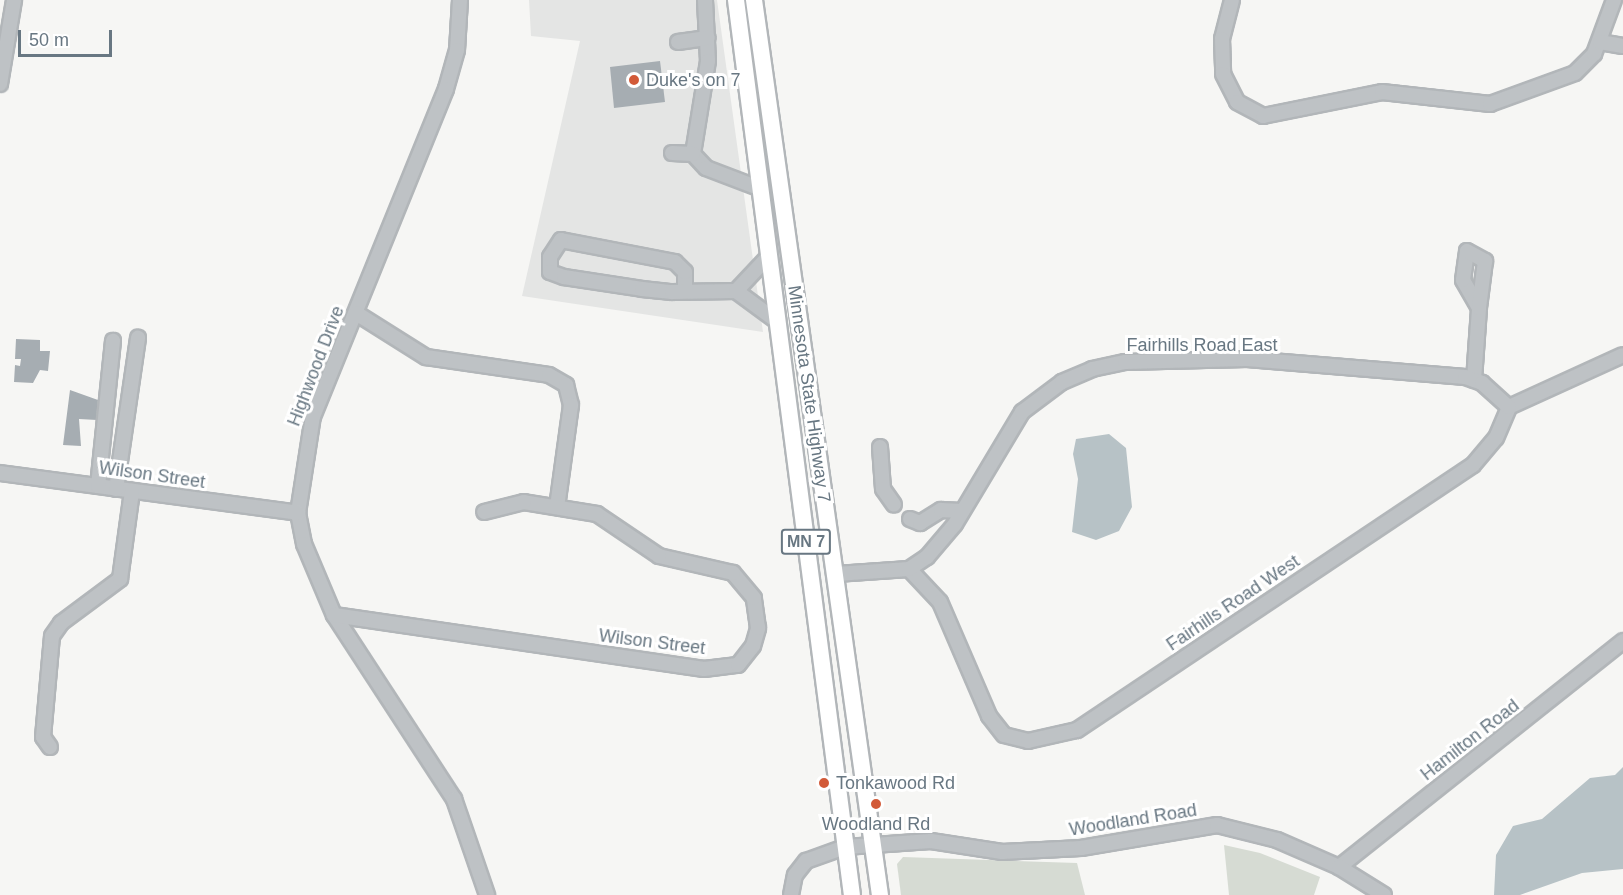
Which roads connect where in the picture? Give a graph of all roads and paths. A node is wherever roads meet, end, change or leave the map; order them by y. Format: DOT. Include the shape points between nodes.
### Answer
graph roads {
  1 [pos="14,0"];
  2 [pos="460,0"];
  3 [pos="705,0"];
  4 [pos="736,0"];
  5 [pos="754,0"];
  6 [pos="1232,0"];
  7 [pos="1614,0"];
  8 [pos="708,39"];
  9 [pos="678,42"];
  10 [pos="1600,42"];
  11 [pos="1623,46"];
  12 [pos="0,84"];
  13 [pos="672,153"];
  14 [pos="693,154"];
  15 [pos="760,189"];
  16 [pos="769,256"];
  17 [pos="685,291"];
  18 [pos="736,291"];
  19 [pos="1479,308"];
  20 [pos="356,313"];
  21 [pos="778,322"];
  22 [pos="138,338"];
  23 [pos="113,341"];
  24 [pos="1623,355"];
  25 [pos="1474,380"];
  26 [pos="1509,407"];
  27 [pos="880,447"];
  28 [pos="0,473"];
  29 [pos="98,486"];
  30 [pos="116,489"];
  31 [pos="132,491"];
  32 [pos="894,505"];
  33 [pos="557,507"];
  34 [pos="962,511"];
  35 [pos="484,512"];
  36 [pos="298,513"];
  37 [pos="910,519"];
  38 [pos="909,569"];
  39 [pos="836,574"];
  40 [pos="334,615"];
  41 [pos="1623,641"];
  42 [pos="50,747"];
  43 [pos="874,843"];
  44 [pos="845,847"];
  45 [pos="1339,867"];
  46 [pos="487,895"];
  47 [pos="791,895"];
  48 [pos="852,895"];
  49 [pos="880,895"];
  50 [pos="1384,895"];
  1 -- 12 [label="street"];
  2 -- 20 [label="street, Highwood Drive" via="457,50 446,89"];
  3 -- 8 [label="street"];
  4 -- 15 [label="main road, Minnesota State Highway 7 / MN 7"];
  5 -- 39 [label="main road, Minnesota State Highway 7 / MN 7"];
  6 -- 10 [label="street" via="1222,39 1223,74 1237,102 1263,116 1382,92 1490,104 1575,73"];
  7 -- 10 [label="street"];
  8 -- 9 [label="street"];
  8 -- 14 [label="street"];
  10 -- 11 [label="street"];
  13 -- 14 [label="street"];
  14 -- 15 [label="street" via="706,168"];
  15 -- 16 [label="main road, Minnesota State Highway 7 / MN 7"];
  16 -- 18 [label="street"];
  16 -- 21 [label="main road, Minnesota State Highway 7 / MN 7"];
  17 -- 17 [label="street" via="564,277 550,272 550,257 561,240 675,262 685,272"];
  17 -- 18 [label="street"];
  18 -- 21 [label="street"];
  19 -- 25 [label="street"];
  20 -- 33 [label="street" via="426,357 549,375 566,385 571,405"];
  20 -- 36 [label="street, Highwood Drive" via="313,416"];
  21 -- 44 [label="main road, Minnesota State Highway 7 / MN 7"];
  22 -- 30 [label="street"];
  23 -- 29 [label="street"];
  24 -- 26 [label="street"];
  25 -- 26 [label="street"];
  25 -- 34 [label="street, Fairhills Road East" via="1247,359 1125,362 1092,369 1062,382 1022,412"];
  26 -- 38 [label="street, Fairhills Road West" via="1496,438 1473,465 1218,632 1099,720 1053,738 1016,740 995,727 946,612"];
  27 -- 32 [label="street" via="884,489"];
  28 -- 29 [label="street, Wilson Street"];
  29 -- 30 [label="street, Wilson Street"];
  30 -- 31 [label="street, Wilson Street"];
  31 -- 36 [label="street, Wilson Street"];
  31 -- 42 [label="street" via="120,579 61,623 52,636 43,737"];
  33 -- 35 [label="street, Wilson Street" via="510,502"];
  33 -- 40 [label="street, Wilson Street" via="597,514 659,556 715,567 743,580 754,598 758,628 738,665 704,669"];
  34 -- 37 [label="street" via="941,510 920,524"];
  34 -- 38 [label="street, Fairhills Road East" via="943,541"];
  36 -- 40 [label="street, Highwood Drive" via="304,544"];
  38 -- 39 [label="street"];
  39 -- 43 [label="main road, Minnesota State Highway 7 / MN 7"];
  40 -- 46 [label="street, Highwood Drive" via="454,799"];
  41 -- 45 [label="street, Hamilton Road"];
  43 -- 44 [label="street, Woodland Road"];
  43 -- 45 [label="street, Woodland Road" via="931,841 1002,852 1081,848 1217,825 1276,840"];
  43 -- 49 [label="main road, Minnesota State Highway 7 / MN 7"];
  44 -- 47 [label="street, Woodland Road" via="806,861 795,875"];
  44 -- 48 [label="main road, Minnesota State Highway 7 / MN 7"];
  45 -- 50 [label="street, Woodland Road"];
}
